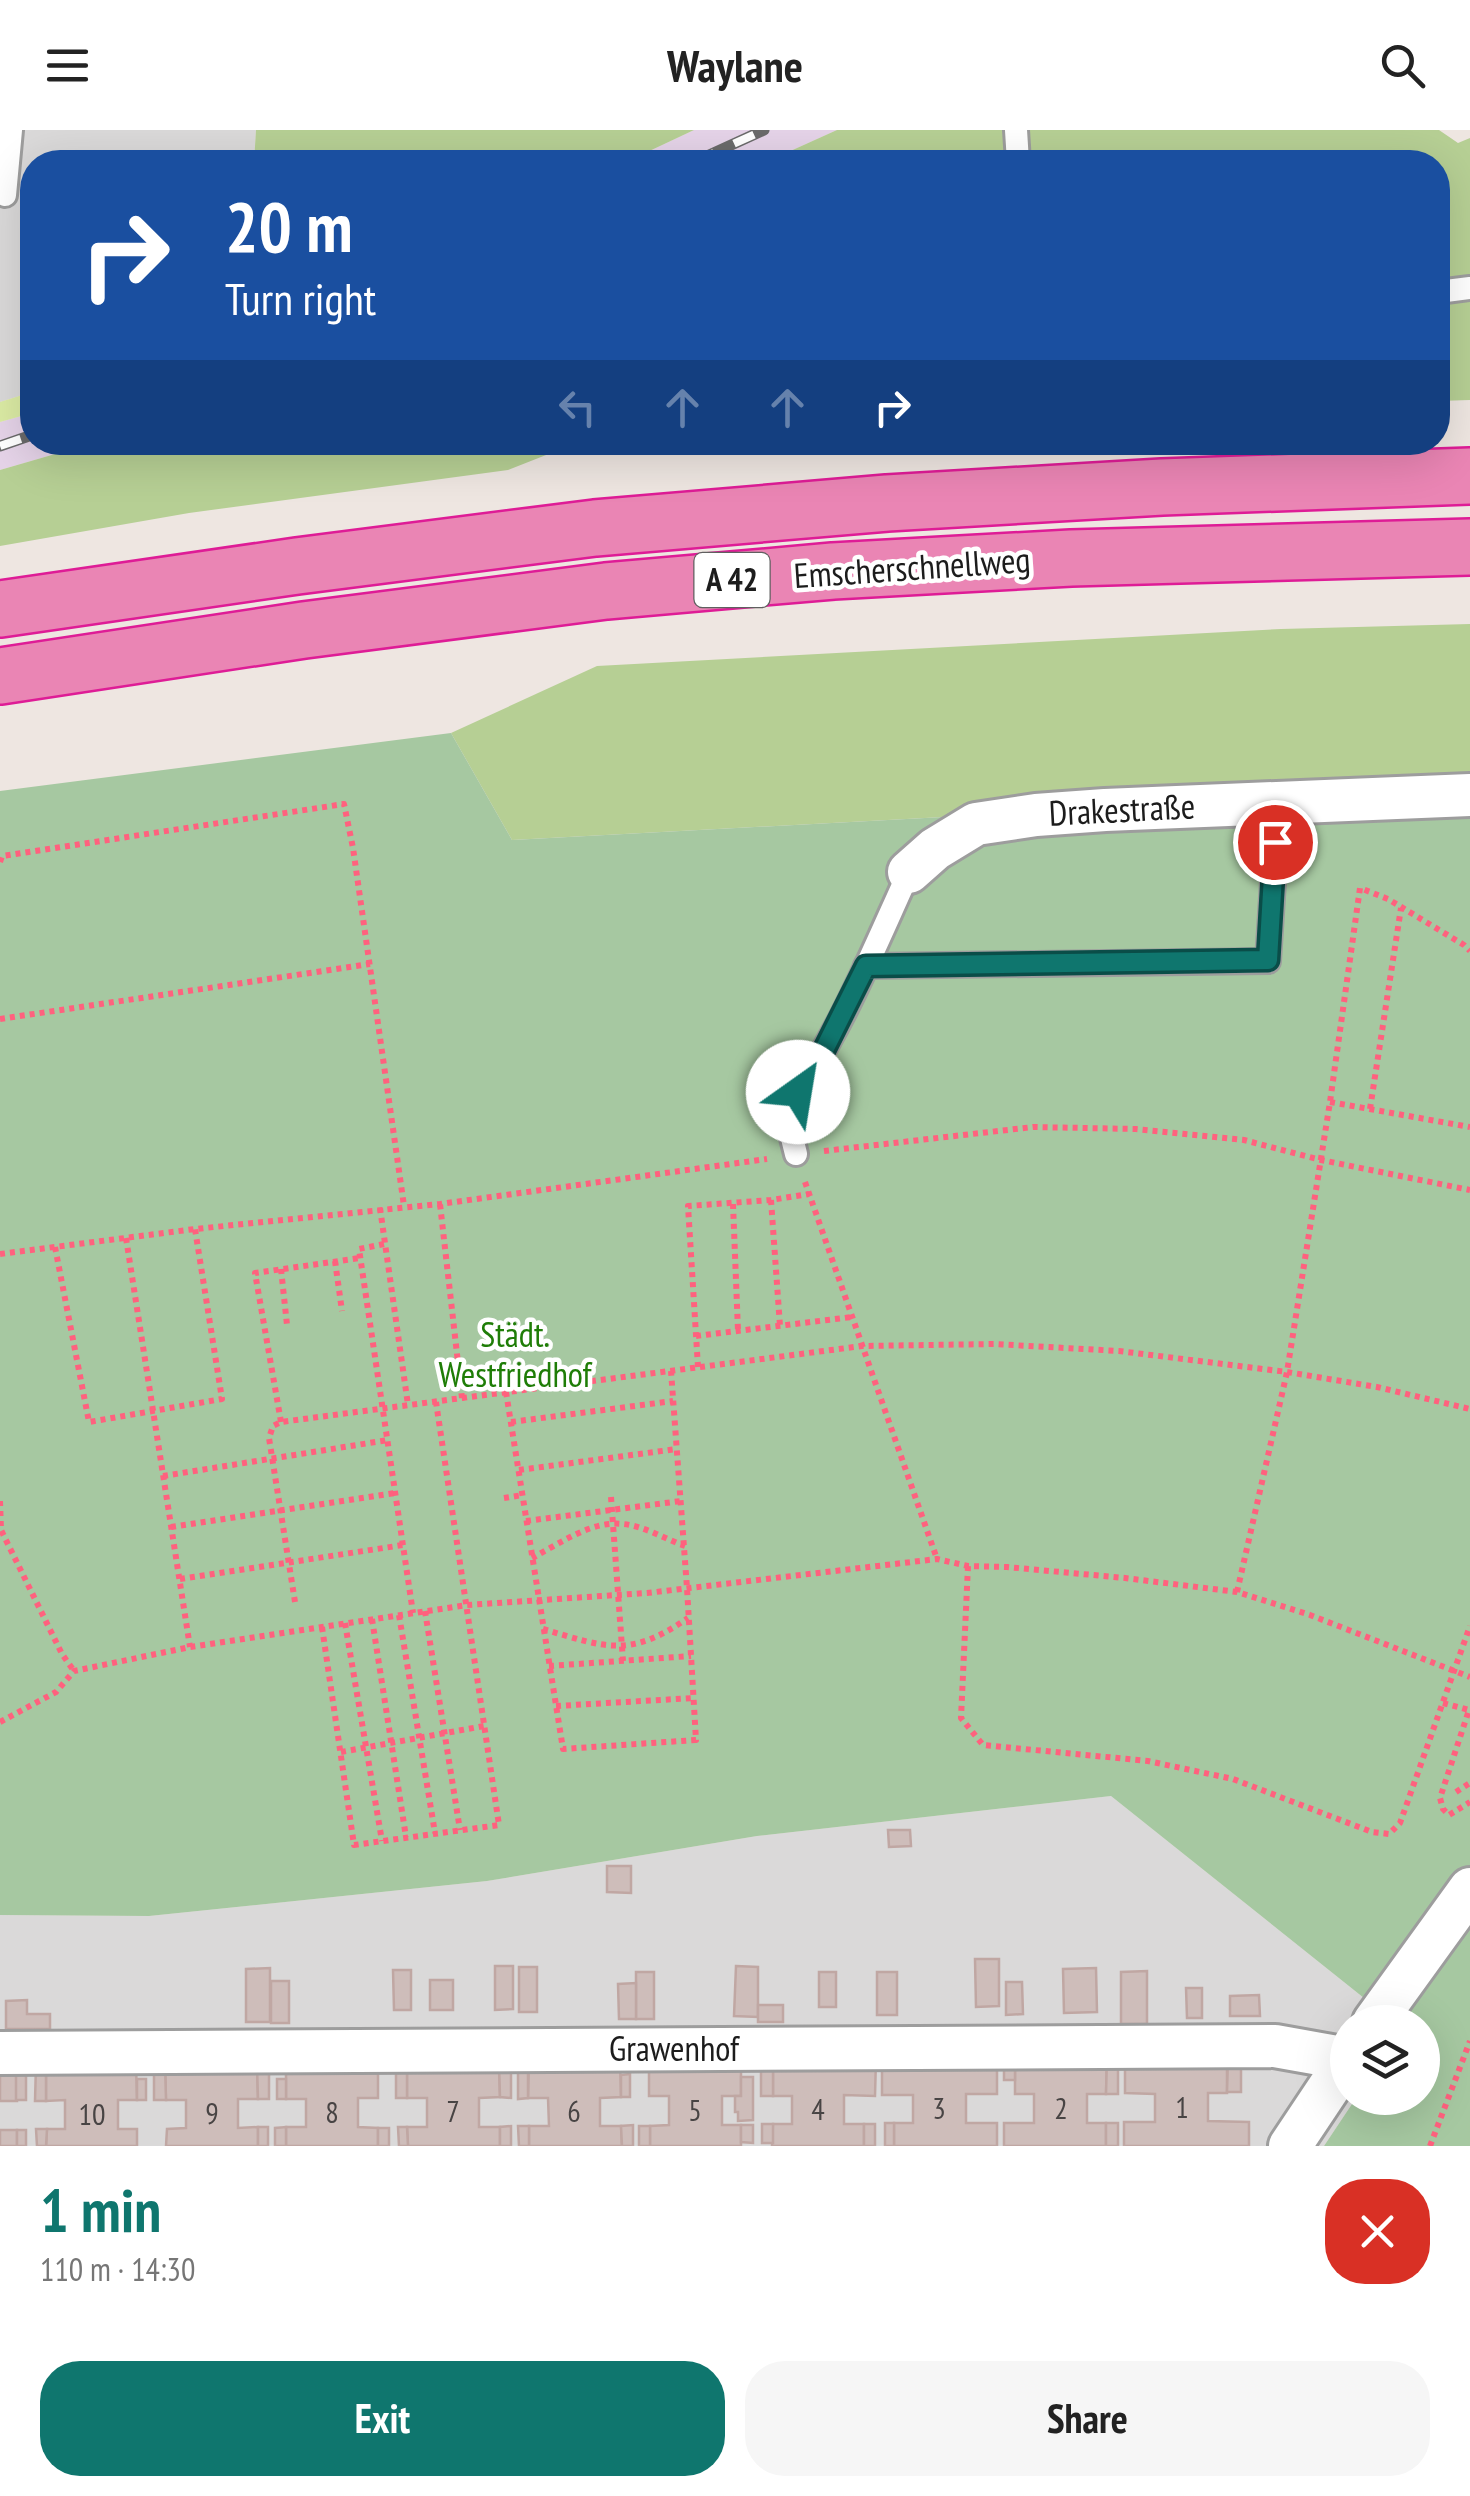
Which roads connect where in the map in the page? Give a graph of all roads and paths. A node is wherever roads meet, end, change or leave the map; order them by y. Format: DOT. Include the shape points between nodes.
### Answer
graph roads {
  1 [pos="11,130"];
  2 [pos="5,196"];
  3 [pos="1470,476"];
  4 [pos="1470,548"];
  5 [pos="0,608"];
  6 [pos="0,676"];
  7 [pos="1470,794"];
  8 [pos="1278,802"];
  9 [pos="0,862"];
  10 [pos="909,872"];
  11 [pos="1402,907"];
  12 [pos="1470,951"];
  13 [pos="370,964"];
  14 [pos="866,966"];
  15 [pos="0,1019"];
  16 [pos="1330,1102"];
  17 [pos="1370,1109"];
  18 [pos="1470,1127"];
  19 [pos="796,1154"];
  20 [pos="1321,1160"];
  21 [pos="1470,1190"];
  22 [pos="809,1194"];
  23 [pos="771,1200"];
  24 [pos="440,1204"];
  25 [pos="732,1204"];
  26 [pos="404,1206"];
  27 [pos="380,1208"];
  28 [pos="195,1229"];
  29 [pos="126,1238"];
  30 [pos="384,1244"];
  31 [pos="55,1247"];
  32 [pos="0,1254"];
  33 [pos="360,1258"];
  34 [pos="335,1262"];
  35 [pos="281,1270"];
  36 [pos="342,1311"];
  37 [pos="852,1317"];
  38 [pos="287,1326"];
  39 [pos="780,1326"];
  40 [pos="738,1331"];
  41 [pos="696,1336"];
  42 [pos="862,1346"];
  43 [pos="698,1367"];
  44 [pos="671,1370"];
  45 [pos="1287,1372"];
  46 [pos="506,1392"];
  47 [pos="462,1398"];
  48 [pos="673,1401"];
  49 [pos="436,1402"];
  50 [pos="408,1405"];
  51 [pos="383,1409"];
  52 [pos="1470,1409"];
  53 [pos="153,1412"];
  54 [pos="281,1422"];
  55 [pos="511,1422"];
  56 [pos="388,1440"];
  57 [pos="677,1449"];
  58 [pos="272,1459"];
  59 [pos="518,1470"];
  60 [pos="163,1476"];
  61 [pos="395,1493"];
  62 [pos="522,1495"];
  63 [pos="611,1496"];
  64 [pos="504,1498"];
  65 [pos="0,1501"];
  66 [pos="681,1501"];
  67 [pos="613,1510"];
  68 [pos="280,1512"];
  69 [pos="526,1521"];
  70 [pos="615,1524"];
  71 [pos="172,1527"];
  72 [pos="0,1530"];
  73 [pos="403,1545"];
  74 [pos="684,1546"];
  75 [pos="532,1558"];
  76 [pos="938,1558"];
  77 [pos="288,1562"];
  78 [pos="968,1566"];
  79 [pos="180,1580"];
  80 [pos="688,1588"];
  81 [pos="1237,1592"];
  82 [pos="618,1594"];
  83 [pos="538,1600"];
  84 [pos="295,1602"];
  85 [pos="467,1605"];
  86 [pos="425,1611"];
  87 [pos="413,1613"];
  88 [pos="399,1615"];
  89 [pos="689,1618"];
  90 [pos="372,1619"];
  91 [pos="345,1623"];
  92 [pos="1470,1626"];
  93 [pos="322,1627"];
  94 [pos="543,1629"];
  95 [pos="622,1646"];
  96 [pos="190,1647"];
  97 [pos="691,1656"];
  98 [pos="623,1662"];
  99 [pos="549,1666"];
  100 [pos="74,1671"];
  101 [pos="1454,1672"];
  102 [pos="1470,1677"];
  103 [pos="694,1698"];
  104 [pos="1442,1703"];
  105 [pos="556,1706"];
  106 [pos="0,1722"];
  107 [pos="484,1726"];
  108 [pos="444,1733"];
  109 [pos="419,1738"];
  110 [pos="392,1743"];
  111 [pos="366,1747"];
  112 [pos="340,1752"];
  113 [pos="1470,1783"];
  114 [pos="1456,1792"];
  115 [pos="1470,1802"];
  116 [pos="460,1830"];
  117 [pos="435,1834"];
  118 [pos="406,1837"];
  119 [pos="382,1842"];
  120 [pos="1470,1889"];
  121 [pos="1386,2005"];
  122 [pos="1470,2041"];
  123 [pos="0,2053"];
  124 [pos="1330,2056"];
  125 [pos="1330,2086"];
  126 [pos="1290,2146"];
  127 [pos="1430,2146"];
  1 -- 2 [label="lane"];
  3 -- 5 [label="highway, Emscherschnellweg / A 42" via="887,503 615,527"];
  4 -- 6 [label="highway, Emscherschnellweg / A 42" via="1071,558 606,590"];
  7 -- 8 [label="street, Drakestraße"];
  8 -- 10 [label="street, Drakestraße" via="976,824"];
  8 -- 14 [label="lane" via="1268,960"];
  9 -- 13 [label="path" via="2,856 344,804"];
  10 -- 14 [label="lane"];
  11 -- 12 [label="path"];
  11 -- 16 [label="path" via="1360,888"];
  11 -- 17 [label="path"];
  13 -- 15 [label="path"];
  13 -- 26 [label="path"];
  14 -- 19 [label="lane" via="812,1074 785,1110"];
  16 -- 17 [label="path"];
  16 -- 20 [label="path"];
  17 -- 18 [label="path"];
  19 -- 20 [label="path" via="1033,1127 1244,1140"];
  19 -- 22 [label="path"];
  19 -- 24 [label="path"];
  20 -- 21 [label="path"];
  20 -- 45 [label="path"];
  22 -- 23 [label="path"];
  22 -- 37 [label="path"];
  23 -- 25 [label="path"];
  23 -- 39 [label="path"];
  24 -- 26 [label="path"];
  24 -- 47 [label="path"];
  25 -- 40 [label="path"];
  25 -- 41 [label="path" via="688,1206"];
  26 -- 27 [label="path"];
  27 -- 28 [label="path"];
  27 -- 30 [label="path"];
  28 -- 29 [label="path"];
  28 -- 53 [label="path" via="222,1399"];
  29 -- 31 [label="path"];
  29 -- 53 [label="path"];
  30 -- 33 [label="path" via="359,1249"];
  30 -- 50 [label="path"];
  31 -- 32 [label="path"];
  31 -- 53 [label="path" via="89,1422"];
  33 -- 34 [label="path"];
  33 -- 51 [label="path"];
  34 -- 35 [label="path"];
  34 -- 36 [label="path"];
  35 -- 38 [label="path"];
  35 -- 54 [label="path" via="255,1273"];
  37 -- 39 [label="path"];
  37 -- 42 [label="path"];
  39 -- 40 [label="path"];
  40 -- 41 [label="path"];
  41 -- 43 [label="path"];
  42 -- 43 [label="path"];
  42 -- 45 [label="path" via="1101,1350"];
  42 -- 76 [label="path"];
  43 -- 44 [label="path"];
  44 -- 46 [label="path"];
  44 -- 48 [label="path"];
  45 -- 52 [label="path"];
  45 -- 81 [label="path"];
  46 -- 47 [label="path"];
  46 -- 55 [label="path"];
  47 -- 49 [label="path"];
  48 -- 55 [label="path"];
  48 -- 57 [label="path"];
  49 -- 50 [label="path"];
  49 -- 85 [label="path"];
  50 -- 51 [label="path"];
  51 -- 54 [label="path"];
  51 -- 56 [label="path"];
  53 -- 60 [label="path"];
  54 -- 58 [label="path" via="269,1438"];
  55 -- 59 [label="path"];
  56 -- 58 [label="path"];
  56 -- 61 [label="path"];
  57 -- 59 [label="path"];
  57 -- 66 [label="path"];
  58 -- 60 [label="path"];
  58 -- 68 [label="path"];
  59 -- 62 [label="path"];
  60 -- 71 [label="path"];
  61 -- 68 [label="path"];
  61 -- 73 [label="path"];
  62 -- 64 [label="path"];
  62 -- 69 [label="path"];
  63 -- 67 [label="path"];
  65 -- 72 [label="path"];
  66 -- 67 [label="path"];
  66 -- 74 [label="path"];
  67 -- 69 [label="path"];
  67 -- 70 [label="path"];
  68 -- 71 [label="path"];
  68 -- 77 [label="path"];
  69 -- 75 [label="path"];
  70 -- 74 [label="path"];
  70 -- 75 [label="path"];
  70 -- 82 [label="path"];
  71 -- 79 [label="path"];
  72 -- 100 [label="path"];
  73 -- 77 [label="path"];
  73 -- 87 [label="path"];
  74 -- 80 [label="path"];
  75 -- 83 [label="path"];
  76 -- 78 [label="path"];
  76 -- 80 [label="path"];
  77 -- 79 [label="path"];
  77 -- 84 [label="path"];
  78 -- 81 [label="path"];
  78 -- 104 [label="path" via="961,1718 983,1745 1148,1761 1233,1779 1389,1834 1400,1823"];
  79 -- 96 [label="path"];
  80 -- 82 [label="path"];
  80 -- 89 [label="path"];
  81 -- 101 [label="path"];
  82 -- 83 [label="path"];
  82 -- 95 [label="path"];
  83 -- 85 [label="path"];
  83 -- 94 [label="path"];
  85 -- 86 [label="path"];
  85 -- 107 [label="path"];
  86 -- 87 [label="path"];
  86 -- 108 [label="path"];
  87 -- 88 [label="path"];
  88 -- 90 [label="path"];
  88 -- 109 [label="path"];
  89 -- 95 [label="path" via="650,1642"];
  89 -- 97 [label="path"];
  90 -- 91 [label="path"];
  90 -- 110 [label="path"];
  91 -- 93 [label="path"];
  91 -- 111 [label="path"];
  92 -- 101 [label="path"];
  93 -- 96 [label="path"];
  93 -- 112 [label="path"];
  94 -- 95 [label="path"];
  94 -- 99 [label="path"];
  95 -- 98 [label="path"];
  96 -- 100 [label="path"];
  97 -- 98 [label="path"];
  97 -- 103 [label="path"];
  98 -- 99 [label="path"];
  99 -- 105 [label="path"];
  100 -- 106 [label="path" via="56,1692"];
  101 -- 102 [label="path"];
  101 -- 104 [label="path"];
  103 -- 105 [label="path"];
  103 -- 105 [label="path" via="696,1740 563,1750"];
  104 -- 115 [label="path" via="1470,1710 1440,1798 1443,1809 1450,1816"];
  107 -- 108 [label="path"];
  107 -- 116 [label="path" via="499,1825"];
  108 -- 109 [label="path"];
  108 -- 116 [label="path"];
  109 -- 110 [label="path"];
  109 -- 117 [label="path"];
  110 -- 111 [label="path"];
  110 -- 118 [label="path"];
  111 -- 112 [label="path"];
  111 -- 119 [label="path"];
  112 -- 119 [label="path" via="354,1845"];
  113 -- 114 [label="path"];
  116 -- 117 [label="path"];
  117 -- 118 [label="path"];
  118 -- 119 [label="path"];
  120 -- 121 [label="street"];
  122 -- 127 [label="path"];
  123 -- 124 [label="street, Grawenhof" via="1276,2046"];
  125 -- 126 [label="street, Grawenhof"];
}
